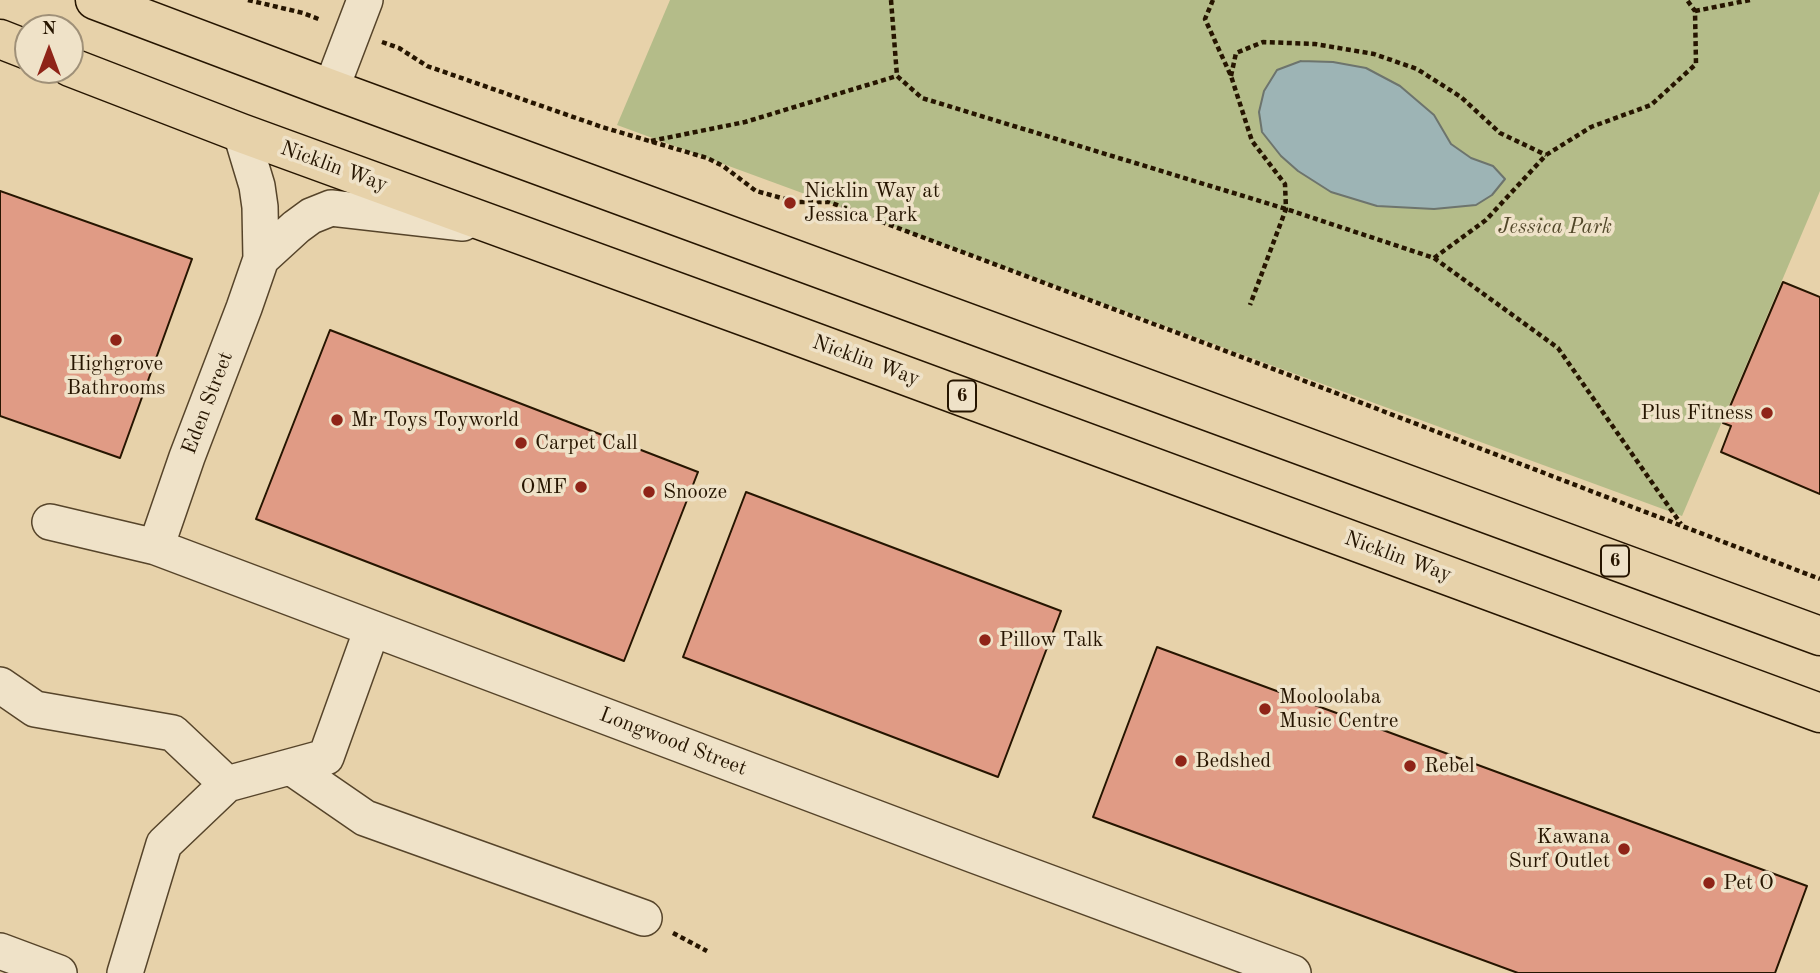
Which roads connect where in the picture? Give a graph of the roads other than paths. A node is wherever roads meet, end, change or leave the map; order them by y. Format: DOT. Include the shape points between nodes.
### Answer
graph roads {
  1 [pos="95,0"];
  2 [pos="365,0"];
  3 [pos="84,72"];
  4 [pos="331,89"];
  5 [pos="241,133"];
  6 [pos="495,226"];
  7 [pos="261,259"];
  8 [pos="50,522"];
  9 [pos="156,547"];
  10 [pos="372,629"];
  11 [pos="1820,636"];
  12 [pos="0,685"];
  13 [pos="1820,713"];
  14 [pos="290,767"];
  15 [pos="227,784"];
  16 [pos="644,918"];
  17 [pos="0,951"];
  18 [pos="59,973"];
  19 [pos="125,973"];
  20 [pos="1293,973"];
  1 -- 4 [label="highway, 6"];
  2 -- 4 [label="street"];
  3 -- 5 [label="highway, Nicklin Way / 6"];
  4 -- 11 [label="highway, 6"];
  5 -- 6 [label="highway, Nicklin Way / 6"];
  5 -- 7 [label="street, Eden Street" via="257,186"];
  6 -- 7 [label="street, Eden Street" via="331,208 311,216"];
  6 -- 13 [label="highway, Nicklin Way / 6"];
  7 -- 9 [label="street, Eden Street"];
  8 -- 9 [label="street, Longwood Street"];
  9 -- 10 [label="street, Longwood Street"];
  10 -- 14 [label="street" via="326,757"];
  10 -- 20 [label="street, Longwood Street"];
  12 -- 15 [label="street" via="36,709 173,733"];
  14 -- 15 [label="street"];
  14 -- 16 [label="street" via="365,818"];
  15 -- 19 [label="street" via="164,844"];
  17 -- 18 [label="street"];
}
